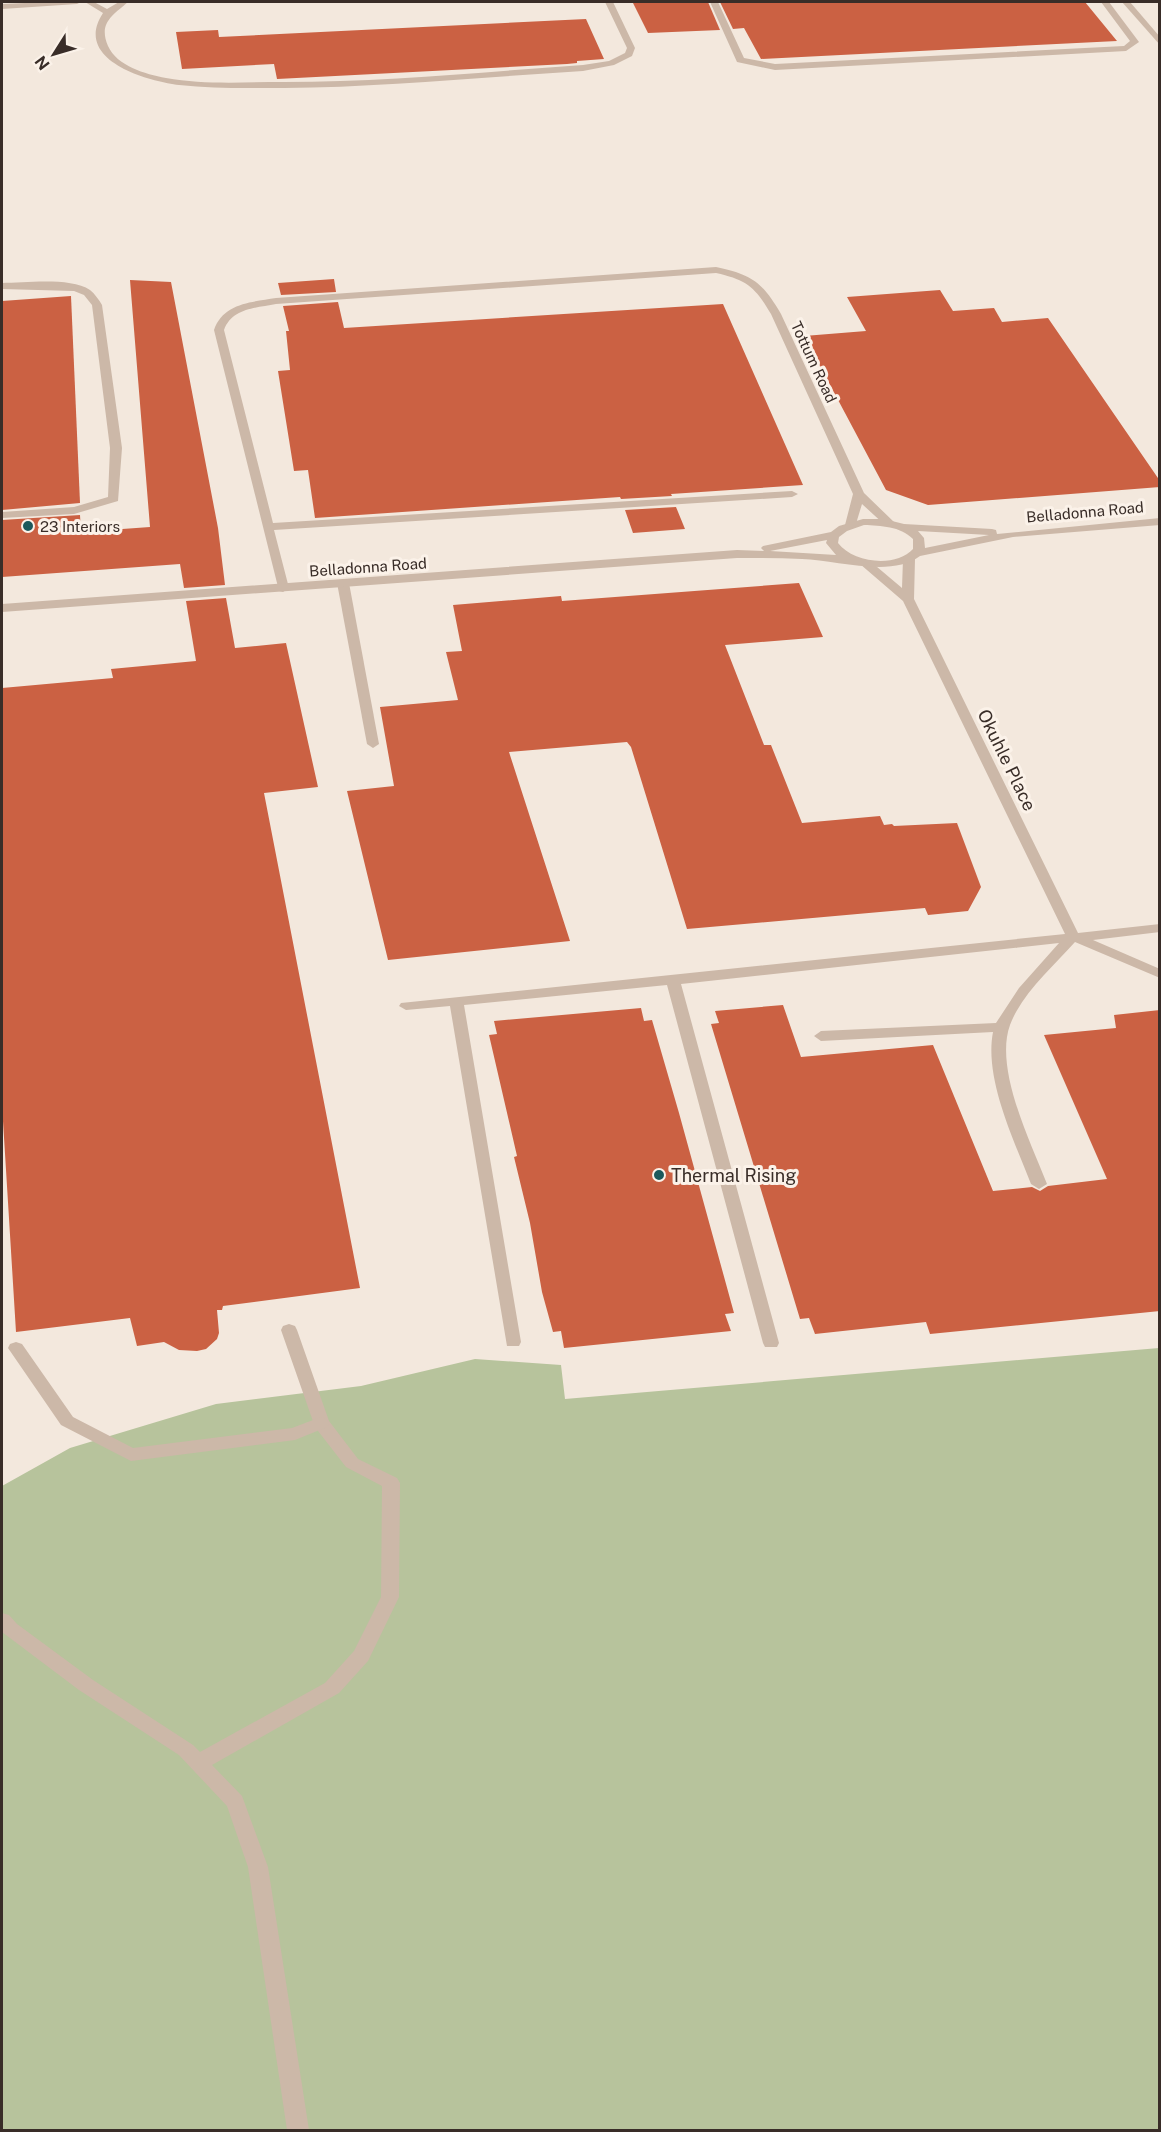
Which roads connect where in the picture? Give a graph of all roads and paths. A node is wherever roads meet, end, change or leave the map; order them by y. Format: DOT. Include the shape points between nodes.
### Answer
graph roads {
  1 [pos="77,2"];
  2 [pos="89,2"];
  3 [pos="124,2"];
  4 [pos="609,2"];
  5 [pos="714,2"];
  6 [pos="1105,2"];
  7 [pos="1126,2"];
  8 [pos="2,7"];
  9 [pos="107,12"];
  10 [pos="1160,43"];
  11 [pos="2,286"];
  12 [pos="792,494"];
  13 [pos="859,494"];
  14 [pos="2,515"];
  15 [pos="1160,521"];
  16 [pos="890,524"];
  17 [pos="851,525"];
  18 [pos="268,527"];
  19 [pos="903,527"];
  20 [pos="1013,534"];
  21 [pos="834,535"];
  22 [pos="737,554"];
  23 [pos="914,556"];
  24 [pos="852,560"];
  25 [pos="866,564"];
  26 [pos="343,583"];
  27 [pos="283,588"];
  28 [pos="908,599"];
  29 [pos="2,608"];
  30 [pos="373,744"];
  31 [pos="1160,928"];
  32 [pos="1073,936"];
  33 [pos="1160,974"];
  34 [pos="673,980"];
  35 [pos="456,1001"];
  36 [pos="406,1006"];
  37 [pos="1002,1027"];
  38 [pos="821,1036"];
  39 [pos="1039,1184"];
  40 [pos="289,1330"];
  41 [pos="513,1342"];
  42 [pos="771,1342"];
  43 [pos="16,1348"];
  44 [pos="321,1423"];
  45 [pos="2,1620"];
  46 [pos="198,1763"];
  47 [pos="298,2130"];
  1 -- 8 [label="street"];
  2 -- 9 [label="street"];
  3 -- 9 [label="street"];
  4 -- 9 [label="street" via="631,48 629,54 611,63 326,85 218,85 134,71 110,57 103,46 101,26"];
  5 -- 6 [label="street" via="740,60 775,67 1132,45 1136,42"];
  7 -- 10 [label="street"];
  11 -- 14 [label="street" via="70,287 85,291 97,305 116,448 114,499 72,510"];
  12 -- 18 [label="street"];
  13 -- 16 [label="street, Tottum Road"];
  13 -- 17 [label="street"];
  13 -- 18 [label="street, Tottum Road" via="761,289 745,276 716,270 276,301 228,314 220,320 219,330"];
  15 -- 20 [label="street, Belladonna Road"];
  16 -- 17 [label="street, Belladonna Road"];
  16 -- 19 [label="street, Belladonna Road"];
  17 -- 21 [label="street, Belladonna Road"];
  18 -- 27 [label="street, Tottum Road"];
  19 -- 20 [label="street, Belladonna Road"];
  19 -- 23 [label="street" via="920,539 921,546"];
  20 -- 23 [label="street, Belladonna Road"];
  21 -- 22 [label="street, Belladonna Road"];
  21 -- 24 [label="street, Belladonna Road" via="834,549"];
  22 -- 24 [label="street, Belladonna Road"];
  22 -- 26 [label="street, Belladonna Road"];
  23 -- 25 [label="street, Belladonna Road" via="882,565"];
  23 -- 28 [label="street, Okuhle Place"];
  24 -- 25 [label="street, Belladonna Road"];
  25 -- 28 [label="street, Okuhle Place"];
  26 -- 27 [label="street, Belladonna Road"];
  26 -- 30 [label="street"];
  27 -- 29 [label="street, Belladonna Road"];
  28 -- 32 [label="street, Okuhle Place"];
  31 -- 32 [label="street"];
  32 -- 33 [label="street"];
  32 -- 34 [label="street"];
  32 -- 37 [label="street" via="1013,1008"];
  34 -- 35 [label="street"];
  34 -- 42 [label="street"];
  35 -- 36 [label="street"];
  35 -- 41 [label="street"];
  37 -- 38 [label="street"];
  37 -- 39 [label="street" via="998,1052 1001,1076"];
  40 -- 44 [label="street"];
  43 -- 44 [label="street" via="67,1421 131,1455 295,1434"];
  44 -- 46 [label="street" via="352,1463 391,1483 390,1597 361,1656 332,1688"];
  45 -- 46 [label="street" via="86,1685 186,1750"];
  46 -- 47 [label="street" via="235,1802 258,1867"];
}
